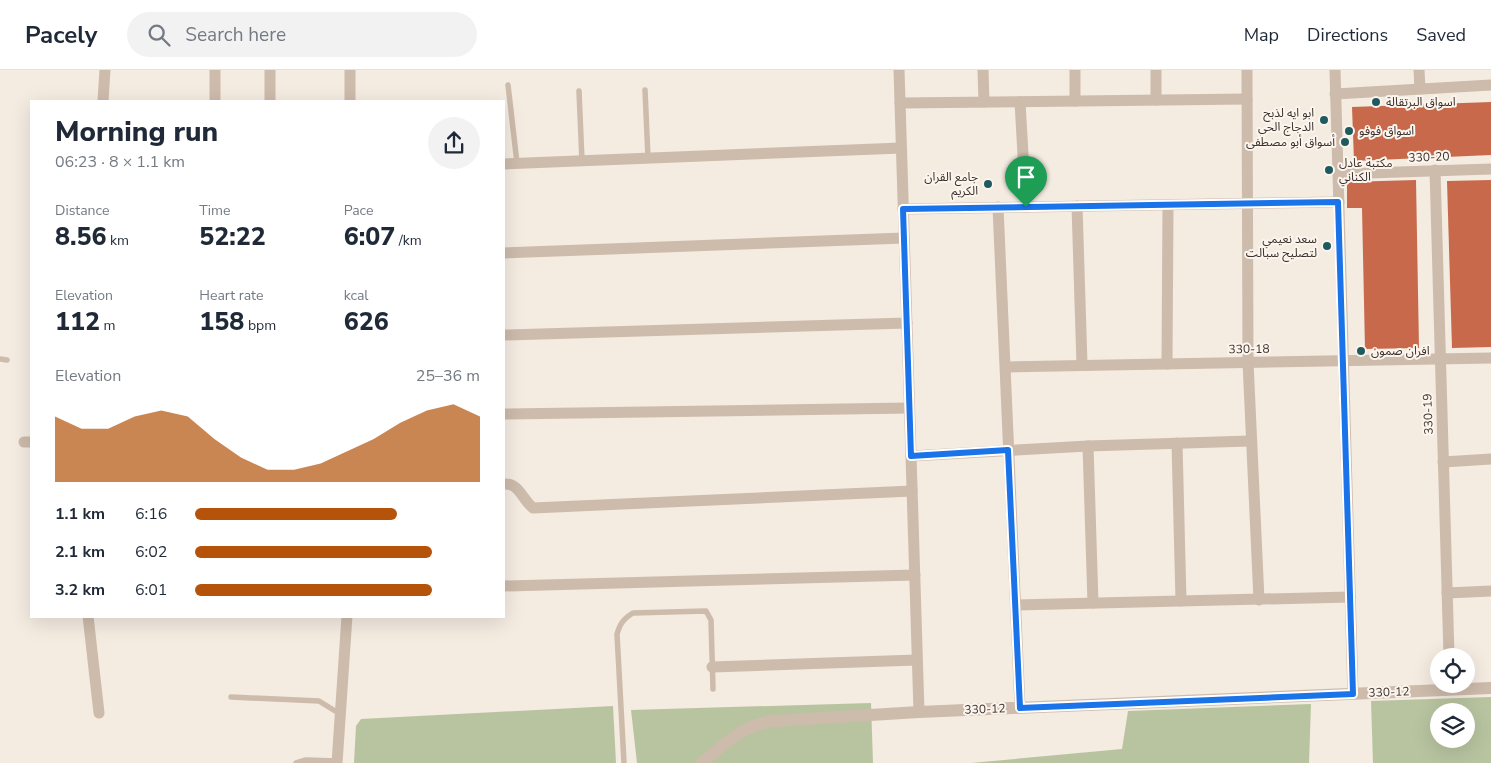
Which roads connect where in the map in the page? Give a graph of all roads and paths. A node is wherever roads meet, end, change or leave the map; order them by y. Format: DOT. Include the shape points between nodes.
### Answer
graph roads {
  1 [pos="105,70"];
  2 [pos="215,70"];
  3 [pos="270,70"];
  4 [pos="350,70"];
  5 [pos="899,70"];
  6 [pos="983,70"];
  7 [pos="1075,70"];
  8 [pos="1156,70"];
  9 [pos="1247,70"];
  10 [pos="1335,70"];
  11 [pos="1419,70"];
  12 [pos="508,85"];
  13 [pos="1491,85"];
  14 [pos="1420,89"];
  15 [pos="645,90"];
  16 [pos="579,91"];
  17 [pos="1335,94"];
  18 [pos="1247,99"];
  19 [pos="103,100"];
  20 [pos="215,100"];
  21 [pos="270,100"];
  22 [pos="350,100"];
  23 [pos="1156,100"];
  24 [pos="1075,101"];
  25 [pos="984,102"];
  26 [pos="1020,102"];
  27 [pos="900,103"];
  28 [pos="901,148"];
  29 [pos="648,158"];
  30 [pos="582,161"];
  31 [pos="517,163"];
  32 [pos="505,164"];
  33 [pos="1491,169"];
  34 [pos="1435,170"];
  35 [pos="1338,174"];
  36 [pos="1338,202"];
  37 [pos="1247,203"];
  38 [pos="1168,205"];
  39 [pos="1077,206"];
  40 [pos="998,207"];
  41 [pos="1026,207"];
  42 [pos="903,209"];
  43 [pos="904,238"];
  44 [pos="505,253"];
  45 [pos="907,323"];
  46 [pos="505,335"];
  47 [pos="1491,358"];
  48 [pos="1440,359"];
  49 [pos="1343,361"];
  50 [pos="1248,362"];
  51 [pos="1167,364"];
  52 [pos="1082,366"];
  53 [pos="1007,367"];
  54 [pos="910,408"];
  55 [pos="505,414"];
  56 [pos="1250,441"];
  57 [pos="1177,443"];
  58 [pos="1088,446"];
  59 [pos="1008,450"];
  60 [pos="911,456"];
  61 [pos="1491,459"];
  62 [pos="1443,462"];
  63 [pos="505,484"];
  64 [pos="912,491"];
  65 [pos="915,575"];
  66 [pos="505,586"];
  67 [pos="1491,591"];
  68 [pos="1447,593"];
  69 [pos="1350,597"];
  70 [pos="1258,600"];
  71 [pos="1181,601"];
  72 [pos="1093,603"];
  73 [pos="1016,605"];
  74 [pos="88,618"];
  75 [pos="347,618"];
  76 [pos="1449,648"];
  77 [pos="917,660"];
  78 [pos="712,667"];
  79 [pos="1430,688"];
  80 [pos="1475,688"];
  81 [pos="1491,688"];
  82 [pos="713,689"];
  83 [pos="1353,694"];
  84 [pos="231,697"];
  85 [pos="1020,708"];
  86 [pos="919,712"];
  87 [pos="98,713"];
  88 [pos="341,715"];
  89 [pos="337,762"];
  90 [pos="296,763"];
  91 [pos="624,763"];
  92 [pos="702,763"];
  1 -- 19 [label="street"];
  2 -- 20 [label="street"];
  3 -- 21 [label="street"];
  4 -- 22 [label="street"];
  5 -- 27 [label="street"];
  6 -- 25 [label="street"];
  7 -- 24 [label="street"];
  8 -- 23 [label="street"];
  9 -- 18 [label="street"];
  10 -- 17 [label="street"];
  11 -- 14 [label="street"];
  12 -- 31 [label="lane"];
  13 -- 14 [label="street"];
  14 -- 17 [label="street"];
  15 -- 29 [label="lane"];
  16 -- 30 [label="lane"];
  17 -- 35 [label="street"];
  18 -- 23 [label="street"];
  18 -- 37 [label="street"];
  23 -- 24 [label="street"];
  24 -- 26 [label="street"];
  25 -- 26 [label="street"];
  25 -- 27 [label="street"];
  26 -- 41 [label="street"];
  27 -- 28 [label="street"];
  28 -- 29 [label="street"];
  28 -- 42 [label="street"];
  29 -- 30 [label="street"];
  30 -- 31 [label="street"];
  31 -- 32 [label="street"];
  33 -- 34 [label="street, 330-20"];
  34 -- 35 [label="street, 330-20"];
  34 -- 48 [label="street, 330-19"];
  35 -- 36 [label="street"];
  36 -- 37 [label="street"];
  36 -- 49 [label="street"];
  37 -- 38 [label="street"];
  37 -- 50 [label="street"];
  38 -- 39 [label="street"];
  38 -- 51 [label="street"];
  39 -- 41 [label="street"];
  39 -- 52 [label="street"];
  40 -- 41 [label="street"];
  40 -- 42 [label="street"];
  40 -- 53 [label="street"];
  42 -- 43 [label="street"];
  43 -- 44 [label="street"];
  43 -- 45 [label="street"];
  45 -- 46 [label="street"];
  45 -- 54 [label="street"];
  47 -- 48 [label="street, 330-18"];
  48 -- 49 [label="street, 330-18"];
  48 -- 62 [label="street, 330-19"];
  49 -- 50 [label="street, 330-18"];
  49 -- 69 [label="street"];
  50 -- 51 [label="street, 330-18"];
  50 -- 56 [label="street"];
  51 -- 52 [label="street, 330-18"];
  52 -- 53 [label="street, 330-18"];
  53 -- 59 [label="street"];
  54 -- 55 [label="street"];
  54 -- 60 [label="street"];
  56 -- 57 [label="street"];
  56 -- 70 [label="street"];
  57 -- 58 [label="street"];
  57 -- 71 [label="street"];
  58 -- 59 [label="street"];
  58 -- 72 [label="street"];
  59 -- 60 [label="street"];
  59 -- 73 [label="street"];
  60 -- 64 [label="street"];
  61 -- 62 [label="street"];
  62 -- 68 [label="street, 330-19"];
  63 -- 64 [label="street" via="515,486 533,508"];
  64 -- 65 [label="street"];
  65 -- 66 [label="street"];
  65 -- 77 [label="street"];
  67 -- 68 [label="street"];
  68 -- 76 [label="street, 330-19"];
  69 -- 70 [label="street"];
  69 -- 83 [label="street"];
  70 -- 71 [label="street"];
  71 -- 72 [label="street"];
  72 -- 73 [label="street"];
  73 -- 85 [label="street"];
  74 -- 87 [label="street"];
  75 -- 88 [label="street"];
  77 -- 78 [label="street"];
  77 -- 86 [label="street"];
  78 -- 82 [label="lane"];
  78 -- 91 [label="lane" via="711,620 706,611 633,613 626,617 617,634"];
  79 -- 83 [label="street, 330-12"];
  80 -- 81 [label="street, 330-12"];
  83 -- 85 [label="street, 330-12"];
  84 -- 88 [label="lane" via="319,701"];
  85 -- 86 [label="street, 330-12"];
  86 -- 92 [label="street, 330-12" via="764,722 734,735"];
  88 -- 89 [label="street"];
  89 -- 90 [label="lane" via="306,760"];
}
